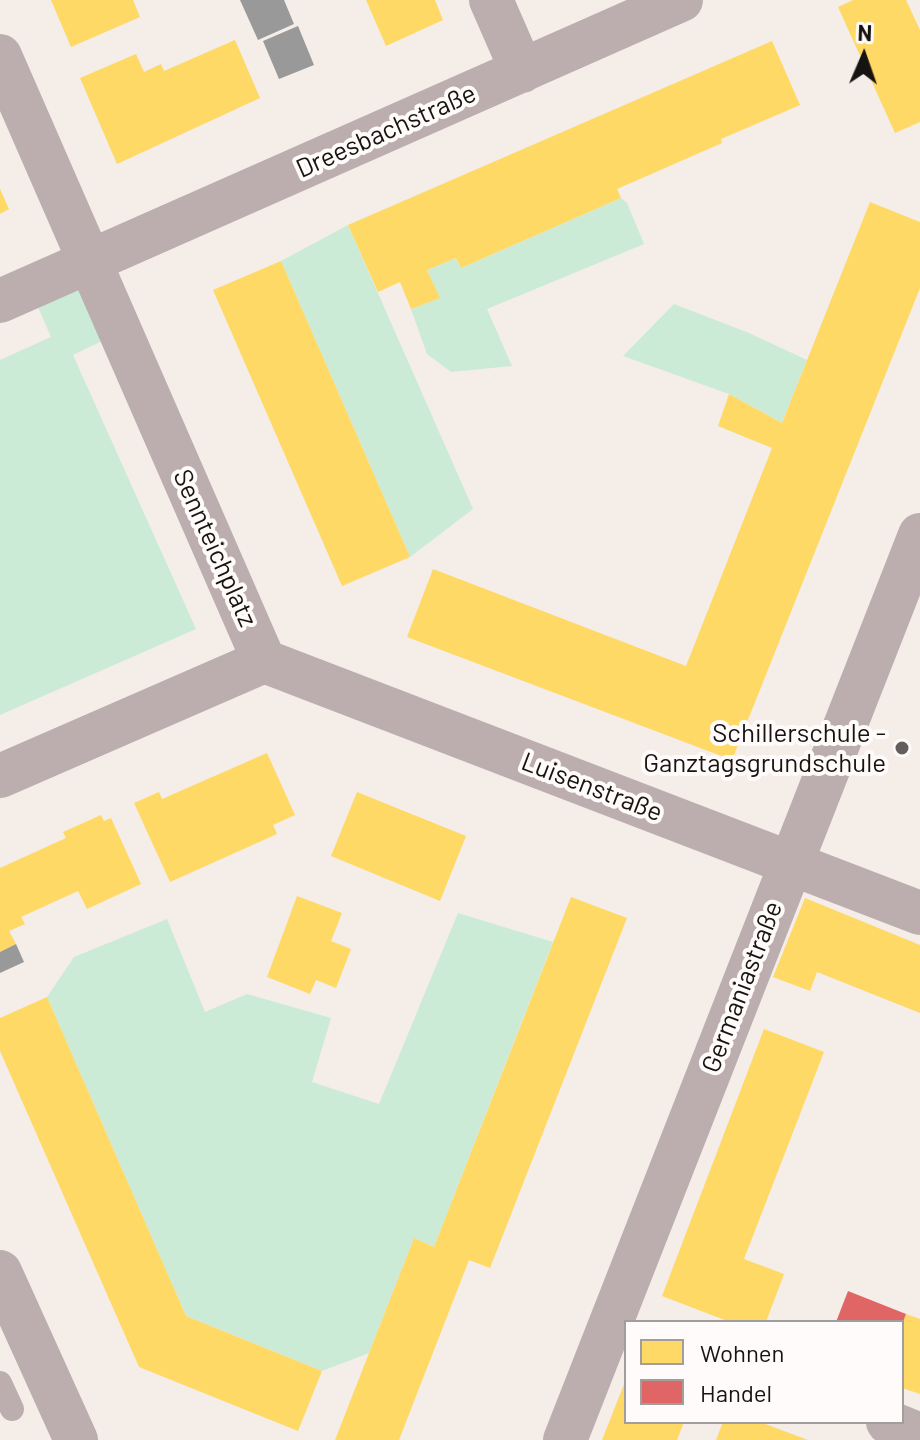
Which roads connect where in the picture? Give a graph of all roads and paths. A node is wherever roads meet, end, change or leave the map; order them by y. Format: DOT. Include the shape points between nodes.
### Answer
graph roads {
  1 [pos="491,0"];
  2 [pos="681,0"];
  3 [pos="0,56"];
  4 [pos="522,71"];
  5 [pos="90,262"];
  6 [pos="0,301"];
  7 [pos="920,535"];
  8 [pos="264,661"];
  9 [pos="0,776"];
  10 [pos="791,863"];
  11 [pos="920,913"];
  12 [pos="0,1272"];
  13 [pos="623,1318"];
  14 [pos="0,1383"];
  15 [pos="12,1409"];
  16 [pos="893,1424"];
  17 [pos="920,1435"];
  18 [pos="76,1440"];
  19 [pos="565,1440"];
  1 -- 4 [label="street"];
  2 -- 4 [label="street, Dreesbachstraße"];
  3 -- 5 [label="street, Sennteichplatz"];
  4 -- 5 [label="street, Dreesbachstraße"];
  5 -- 6 [label="street"];
  5 -- 8 [label="street, Sennteichplatz"];
  7 -- 10 [label="street, Germaniastraße"];
  8 -- 9 [label="street, Sennteichplatz"];
  8 -- 10 [label="street, Luisenstraße"];
  10 -- 11 [label="street, Luisenstraße"];
  10 -- 13 [label="street, Germaniastraße"];
  12 -- 18 [label="street"];
  13 -- 19 [label="street, Germaniastraße"];
  14 -- 15 [label="lane"];
  16 -- 17 [label="street"];
}
